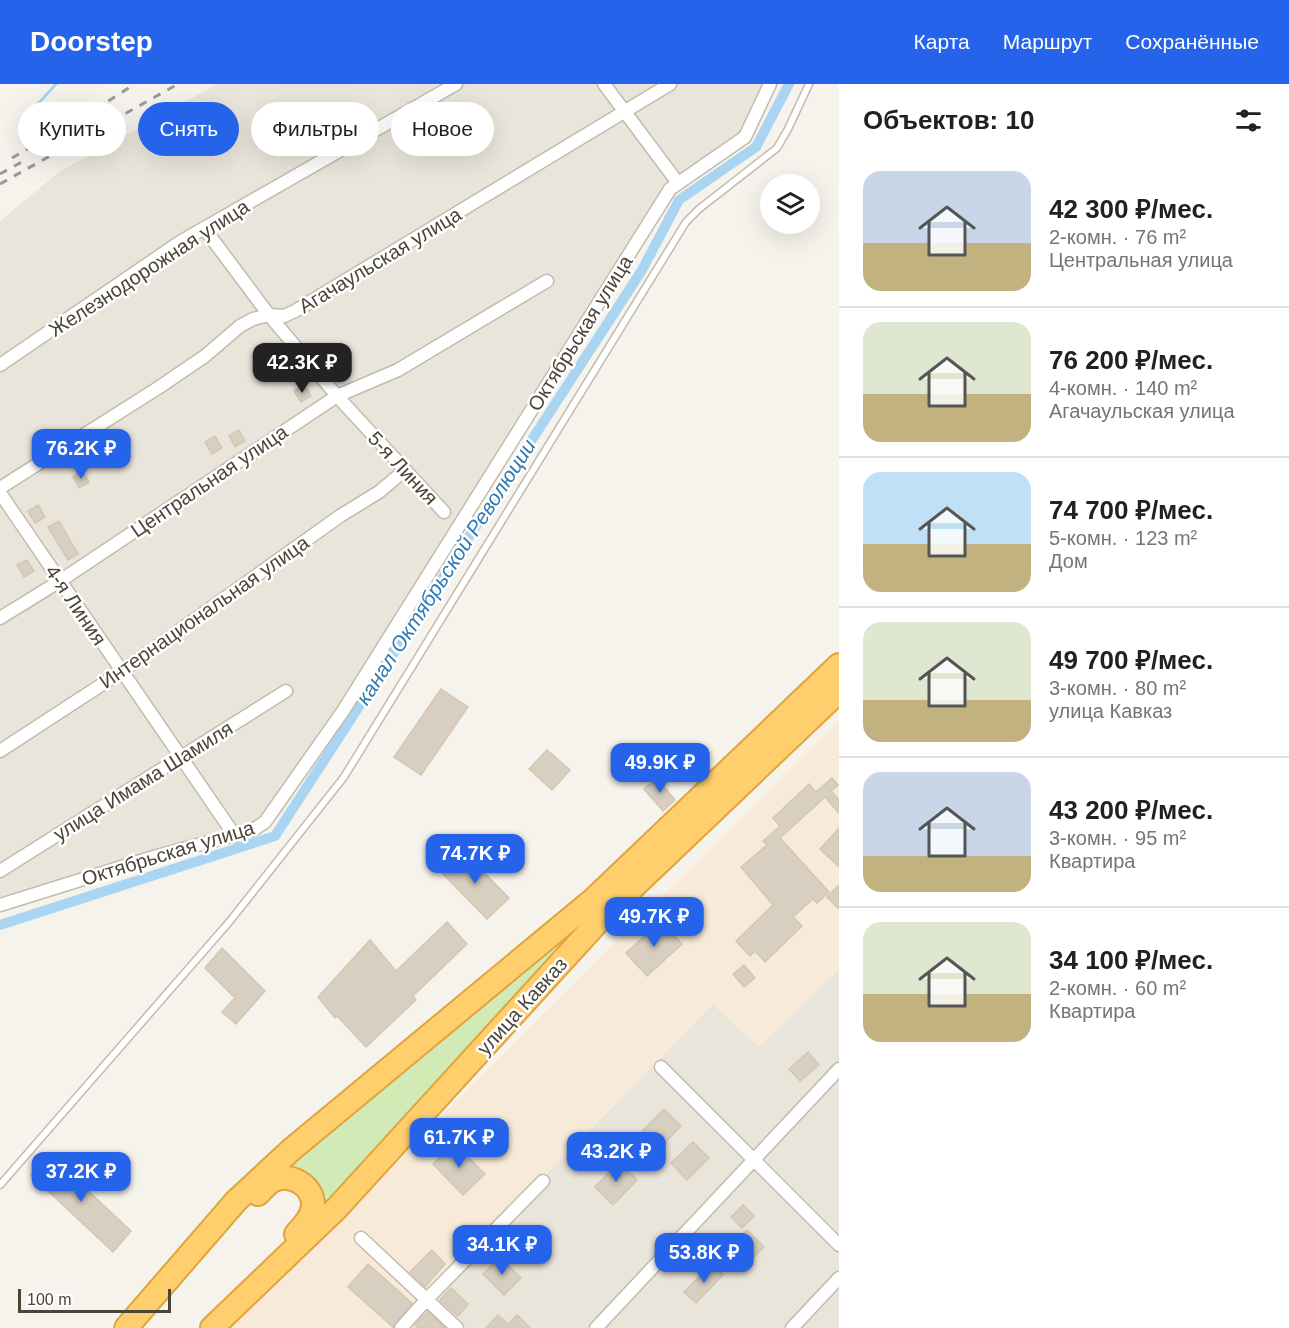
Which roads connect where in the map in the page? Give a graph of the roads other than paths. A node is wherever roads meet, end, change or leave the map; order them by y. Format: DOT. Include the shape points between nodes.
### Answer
graph roads {
  1 [pos="456,84"];
  2 [pos="604,84"];
  3 [pos="670,84"];
  4 [pos="770,84"];
  5 [pos="808,84"];
  6 [pos="625,113"];
  7 [pos="678,183"];
  8 [pos="204,228"];
  9 [pos="547,281"];
  10 [pos="268,315"];
  11 [pos="0,365"];
  12 [pos="337,396"];
  13 [pos="405,470"];
  14 [pos="0,488"];
  15 [pos="0,494"];
  16 [pos="444,512"];
  17 [pos="60,581"];
  18 [pos="0,618"];
  19 [pos="839,665"];
  20 [pos="121,672"];
  21 [pos="286,690"];
  22 [pos="839,691"];
  23 [pos="0,751"];
  24 [pos="181,759"];
  25 [pos="235,836"];
  26 [pos="0,871"];
  27 [pos="0,905"];
  28 [pos="661,1067"];
  29 [pos="839,1069"];
  30 [pos="752,1159"];
  31 [pos="543,1181"];
  32 [pos="0,1185"];
  33 [pos="361,1238"];
  34 [pos="839,1245"];
  35 [pos="174,1272"];
  36 [pos="839,1278"];
  37 [pos="426,1299"];
  38 [pos="213,1327"];
  39 [pos="126,1328"];
  40 [pos="401,1328"];
  41 [pos="457,1328"];
  42 [pos="596,1328"];
  43 [pos="792,1328"];
  1 -- 8 [label="street, Железнодорожная улица"];
  2 -- 6 [label="street"];
  3 -- 6 [label="street, Агачаульская улица"];
  4 -- 7 [label="street, Октябрьская улица" via="745,137"];
  5 -- 32 [label="lane" via="777,148 686,222 344,777 230,921"];
  6 -- 7 [label="street"];
  6 -- 10 [label="street, Агачаульская улица" via="295,311 285,316"];
  7 -- 25 [label="street, Октябрьская улица" via="670,189 343,711 265,822"];
  8 -- 10 [label="street, 5-я Линия"];
  8 -- 11 [label="street, Железнодорожная улица"];
  9 -- 12 [label="street, Центральная улица" via="398,370"];
  10 -- 12 [label="street, 5-я Линия"];
  10 -- 14 [label="street, Агачаульская улица" via="240,326 158,388"];
  12 -- 13 [label="street, 5-я Линия"];
  12 -- 17 [label="street, Центральная улица"];
  13 -- 16 [label="street, 5-я Линия"];
  13 -- 20 [label="street, Интернациональная улица"];
  15 -- 17 [label="street, 4-я Линия"];
  17 -- 18 [label="street, Центральная улица"];
  17 -- 20 [label="street, 4-я Линия"];
  19 -- 35 [label="highway" via="594,899 291,1150 236,1201"];
  20 -- 23 [label="street, Интернациональная улица"];
  20 -- 24 [label="street, 4-я Линия"];
  21 -- 24 [label="street, улица Имама Шамиля"];
  22 -- 38 [label="highway, улица Кавказ" via="606,913 337,1208"];
  24 -- 25 [label="street, 4-я Линия"];
  24 -- 26 [label="street, улица Имама Шамиля"];
  25 -- 27 [label="street, Октябрьская улица"];
  28 -- 30 [label="street"];
  29 -- 30 [label="street"];
  30 -- 34 [label="street"];
  30 -- 42 [label="street"];
  31 -- 37 [label="street"];
  33 -- 37 [label="street"];
  35 -- 38 [label="highway" via="272,1181 284,1178 305,1186 313,1207 309,1219"];
  35 -- 39 [label="highway"];
  36 -- 43 [label="street"];
  37 -- 40 [label="street"];
  37 -- 41 [label="street"];
}
